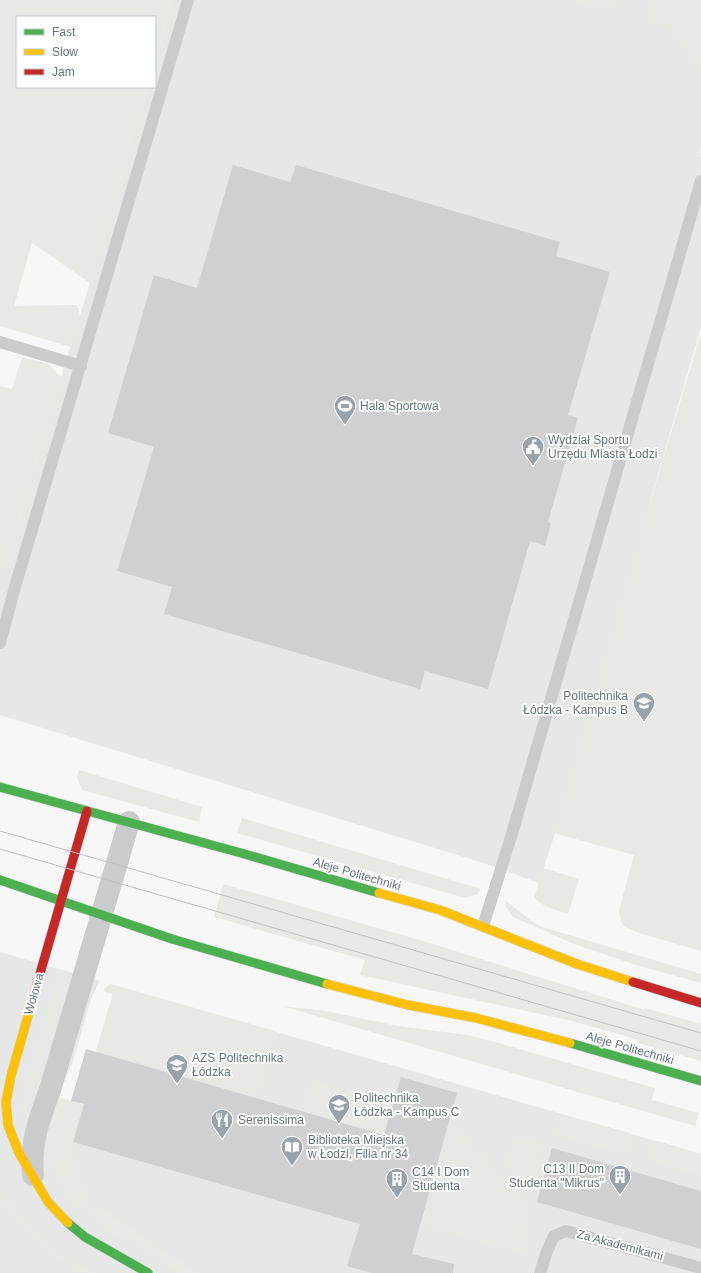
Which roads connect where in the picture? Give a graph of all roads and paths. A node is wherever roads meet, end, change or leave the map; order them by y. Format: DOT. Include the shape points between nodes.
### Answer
graph roads {
  1 [pos="188,0"];
  2 [pos="701,181"];
  3 [pos="0,342"];
  4 [pos="81,366"];
  5 [pos="0,643"];
  6 [pos="0,787"];
  7 [pos="88,811"];
  8 [pos="129,822"];
  9 [pos="0,880"];
  10 [pos="61,901"];
  11 [pos="102,915"];
  12 [pos="483,926"];
  13 [pos="701,1003"];
  14 [pos="701,1081"];
  15 [pos="33,1175"];
  16 [pos="701,1268"];
  17 [pos="148,1273"];
  18 [pos="540,1273"];
  1 -- 4 [label="lane"];
  2 -- 12 [label="lane" via="514,830"];
  3 -- 4 [label="lane"];
  4 -- 5 [label="lane"];
  6 -- 7 [label="main road, Aleje Politechniki"];
  7 -- 8 [label="main road, Aleje Politechniki"];
  7 -- 10 [label="main road, Wołowa"];
  8 -- 11 [label="street, Wołowa"];
  8 -- 12 [label="main road, Aleje Politechniki" via="440,910"];
  9 -- 10 [label="main road, Aleje Politechniki"];
  10 -- 11 [label="main road, Aleje Politechniki"];
  10 -- 15 [label="main road, Wołowa" via="11,1076 6,1102 8,1125 19,1153"];
  11 -- 14 [label="main road, Aleje Politechniki" via="291,974 408,1005 527,1031"];
  11 -- 15 [label="street, Wołowa" via="34,1139"];
  12 -- 13 [label="main road, Aleje Politechniki" via="577,964"];
  15 -- 17 [label="main road, Wołowa" via="48,1202 69,1224 85,1237"];
  16 -- 18 [label="lane, Za Akademikami" via="566,1231 554,1236 546,1251"];
}
